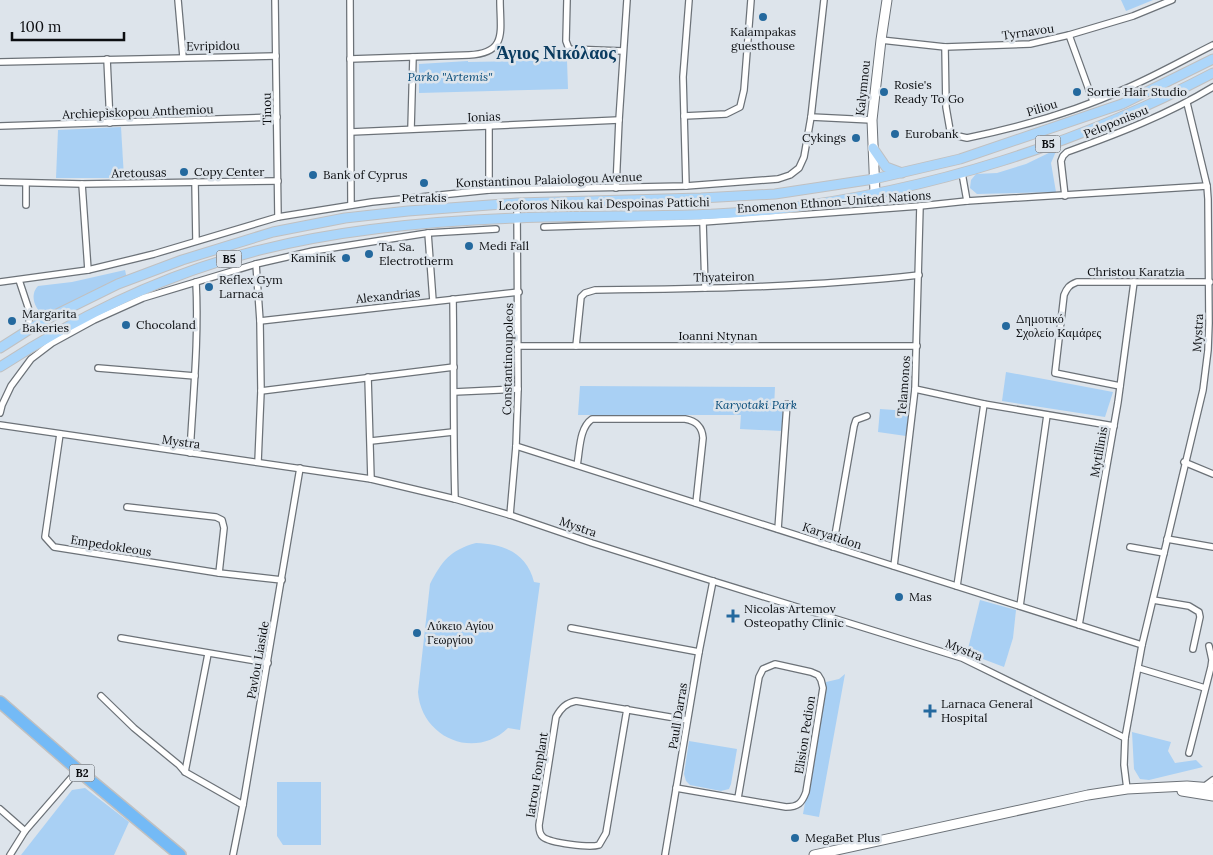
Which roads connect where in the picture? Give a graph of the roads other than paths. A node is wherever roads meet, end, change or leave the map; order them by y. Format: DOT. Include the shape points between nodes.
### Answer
graph roads {
  1 [pos="178,0"];
  2 [pos="275,0"];
  3 [pos="350,0"];
  4 [pos="500,0"];
  5 [pos="567,0"];
  6 [pos="627,0"];
  7 [pos="689,0"];
  8 [pos="751,0"];
  9 [pos="824,0"];
  10 [pos="887,0"];
  11 [pos="1172,0"];
  12 [pos="1070,35"];
  13 [pos="881,40"];
  14 [pos="1213,45"];
  15 [pos="945,47"];
  16 [pos="623,51"];
  17 [pos="276,56"];
  18 [pos="183,57"];
  19 [pos="413,57"];
  20 [pos="107,59"];
  21 [pos="1213,59"];
  22 [pos="350,60"];
  23 [pos="0,62"];
  24 [pos="1213,73"];
  25 [pos="1213,87"];
  26 [pos="1093,102"];
  27 [pos="1187,103"];
  28 [pos="684,116"];
  29 [pos="277,117"];
  30 [pos="811,117"];
  31 [pos="619,120"];
  32 [pos="872,120"];
  33 [pos="110,123"];
  34 [pos="0,126"];
  35 [pos="489,126"];
  36 [pos="411,129"];
  37 [pos="351,132"];
  38 [pos="873,148"];
  39 [pos="902,173"];
  40 [pos="962,173"];
  41 [pos="874,179"];
  42 [pos="278,181"];
  43 [pos="0,182"];
  44 [pos="195,182"];
  45 [pos="26,183"];
  46 [pos="82,184"];
  47 [pos="686,186"];
  48 [pos="1207,186"];
  49 [pos="616,188"];
  50 [pos="489,190"];
  51 [pos="876,194"];
  52 [pos="1065,196"];
  53 [pos="967,201"];
  54 [pos="517,203"];
  55 [pos="26,205"];
  56 [pos="351,205"];
  57 [pos="920,206"];
  58 [pos="278,218"];
  59 [pos="518,218"];
  60 [pos="704,222"];
  61 [pos="544,227"];
  62 [pos="496,229"];
  63 [pos="428,233"];
  64 [pos="196,241"];
  65 [pos="256,264"];
  66 [pos="88,270"];
  67 [pos="919,275"];
  68 [pos="19,280"];
  69 [pos="0,282"];
  70 [pos="196,282"];
  71 [pos="1134,282"];
  72 [pos="1210,282"];
  73 [pos="705,288"];
  74 [pos="518,292"];
  75 [pos="453,299"];
  76 [pos="433,301"];
  77 [pos="30,313"];
  78 [pos="260,321"];
  79 [pos="41,322"];
  80 [pos="28,330"];
  81 [pos="519,346"];
  82 [pos="576,346"];
  83 [pos="917,346"];
  84 [pos="0,348"];
  85 [pos="1210,350"];
  86 [pos="0,366"];
  87 [pos="454,367"];
  88 [pos="98,368"];
  89 [pos="195,376"];
  90 [pos="368,377"];
  91 [pos="1120,386"];
  92 [pos="518,389"];
  93 [pos="915,389"];
  94 [pos="261,392"];
  95 [pos="454,392"];
  96 [pos="788,404"];
  97 [pos="984,404"];
  98 [pos="0,413"];
  99 [pos="1047,414"];
  100 [pos="867,416"];
  101 [pos="0,425"];
  102 [pos="1114,426"];
  103 [pos="453,432"];
  104 [pos="60,434"];
  105 [pos="371,441"];
  106 [pos="516,446"];
  107 [pos="190,453"];
  108 [pos="258,462"];
  109 [pos="1184,462"];
  110 [pos="577,465"];
  111 [pos="300,468"];
  112 [pos="1213,474"];
  113 [pos="372,478"];
  114 [pos="455,499"];
  115 [pos="696,503"];
  116 [pos="127,507"];
  117 [pos="510,515"];
  118 [pos="778,529"];
  119 [pos="1167,539"];
  120 [pos="833,547"];
  121 [pos="1130,547"];
  122 [pos="1213,547"];
  123 [pos="1164,553"];
  124 [pos="894,566"];
  125 [pos="219,573"];
  126 [pos="282,580"];
  127 [pos="713,581"];
  128 [pos="957,586"];
  129 [pos="1153,600"];
  130 [pos="1020,606"];
  131 [pos="1079,625"];
  132 [pos="571,628"];
  133 [pos="121,638"];
  134 [pos="1142,645"];
  135 [pos="1209,646"];
  136 [pos="1193,649"];
  137 [pos="699,652"];
  138 [pos="208,654"];
  139 [pos="268,663"];
  140 [pos="1138,668"];
  141 [pos="1205,688"];
  142 [pos="101,696"];
  143 [pos="0,702"];
  144 [pos="627,709"];
  145 [pos="687,720"];
  146 [pos="1125,738"];
  147 [pos="1189,753"];
  148 [pos="78,770"];
  149 [pos="185,772"];
  150 [pos="1213,780"];
  151 [pos="1209,787"];
  152 [pos="676,788"];
  153 [pos="1162,788"];
  154 [pos="1127,789"];
  155 [pos="1213,796"];
  156 [pos="738,798"];
  157 [pos="243,805"];
  158 [pos="0,809"];
  159 [pos="25,831"];
  160 [pos="10,855"];
  161 [pos="180,855"];
  162 [pos="232,855"];
  163 [pos="665,855"];
  164 [pos="814,855"];
  1 -- 18 [label="street"];
  2 -- 17 [label="street, Tinou"];
  3 -- 22 [label="street"];
  4 -- 19 [label="street" via="500,41 492,50 479,55"];
  5 -- 16 [label="street" via="566,41 569,49"];
  6 -- 16 [label="street"];
  7 -- 28 [label="street" via="683,77"];
  8 -- 28 [label="street" via="740,107 726,114"];
  9 -- 30 [label="street"];
  10 -- 13 [label="street, Kalymnou"];
  11 -- 12 [label="street, Tyrnavou"];
  12 -- 15 [label="street, Tyrnavou" via="1030,44"];
  12 -- 26 [label="street"];
  13 -- 15 [label="street, Tyrnavou"];
  13 -- 32 [label="street, Kalymnou"];
  14 -- 26 [label="street, Piliou"];
  15 -- 26 [label="street, Piliou" via="946,107 950,130 958,136 977,136"];
  16 -- 31 [label="street"];
  17 -- 18 [label="street, Evripidou"];
  17 -- 29 [label="street, Tinou"];
  18 -- 20 [label="street, Evripidou"];
  19 -- 22 [label="street"];
  19 -- 36 [label="street"];
  20 -- 23 [label="street, Evripidou"];
  20 -- 33 [label="street"];
  21 -- 39 [label="main road, Leoforos Nikou kai Despoinas Pattichi / B5" via="1122,104 968,157"];
  22 -- 37 [label="street"];
  24 -- 40 [label="main road, Leoforos Nikou kai Despoinas Pattichi / B5" via="1129,114 1003,162"];
  25 -- 27 [label="street, Peloponisou"];
  27 -- 48 [label="street, Mystra"];
  27 -- 52 [label="street, Peloponisou" via="1067,152 1061,161"];
  28 -- 47 [label="street"];
  29 -- 33 [label="street, Archiepiskopou Anthemiou"];
  29 -- 42 [label="street, Tinou"];
  30 -- 32 [label="street"];
  30 -- 47 [label="street, Konstantinou Palaiologou Avenue" via="804,157 799,168 790,175 778,179"];
  31 -- 35 [label="street, Ionias"];
  31 -- 49 [label="street"];
  32 -- 38 [label="street, Kalymnou"];
  33 -- 34 [label="street, Archiepiskopou Anthemiou"];
  35 -- 36 [label="street, Ionias"];
  35 -- 50 [label="street"];
  36 -- 37 [label="street, Ionias"];
  37 -- 56 [label="street"];
  38 -- 39 [label="main road" via="886,166"];
  38 -- 41 [label="street, Kalymnou"];
  39 -- 41 [label="main road, Leoforos Nikou kai Despoinas Pattichi / B5"];
  40 -- 51 [label="main road, Leoforos Nikou kai Despoinas Pattichi / B5"];
  40 -- 53 [label="street"];
  41 -- 51 [label="street, Kalymnou"];
  41 -- 54 [label="main road, Leoforos Nikou kai Despoinas Pattichi / B5" via="775,194"];
  42 -- 44 [label="street, Aretousas"];
  42 -- 58 [label="street, Tinou"];
  43 -- 45 [label="street, Aretousas"];
  44 -- 46 [label="street, Aretousas"];
  44 -- 64 [label="street"];
  45 -- 46 [label="street, Aretousas"];
  45 -- 55 [label="street"];
  46 -- 66 [label="street"];
  47 -- 49 [label="street, Konstantinou Palaiologou Avenue"];
  48 -- 52 [label="street, Enomenon Ethnon-United Nations"];
  48 -- 72 [label="street, Mystra"];
  49 -- 50 [label="street, Konstantinou Palaiologou Avenue"];
  50 -- 56 [label="street, Konstantinou Palaiologou Avenue"];
  51 -- 59 [label="main road, Leoforos Nikou kai Despoinas Pattichi / B5" via="777,209 704,215"];
  52 -- 53 [label="street, Enomenon Ethnon-United Nations"];
  53 -- 57 [label="street, Enomenon Ethnon-United Nations"];
  54 -- 59 [label="street, Constantinoupoleos"];
  54 -- 79 [label="main road, Leoforos Nikou kai Despoinas Pattichi / B5" via="345,218 273,232 118,284"];
  56 -- 58 [label="street, Konstantinou Palaiologou Avenue"];
  57 -- 60 [label="street, Enomenon Ethnon-United Nations"];
  57 -- 67 [label="street, Telamonos"];
  58 -- 64 [label="street, Konstantinou Palaiologou Avenue"];
  59 -- 74 [label="street, Constantinoupoleos"];
  59 -- 86 [label="main road, Leoforos Nikou kai Despoinas Pattichi / B5" via="408,224 353,231 259,250 188,272 110,304"];
  60 -- 61 [label="street, Enomenon Ethnon-United Nations"];
  60 -- 73 [label="street"];
  62 -- 63 [label="street"];
  63 -- 65 [label="street" via="312,251"];
  63 -- 76 [label="street"];
  64 -- 66 [label="street, Konstantinou Palaiologou Avenue"];
  65 -- 70 [label="street"];
  65 -- 78 [label="street"];
  66 -- 68 [label="street, Konstantinou Palaiologou Avenue"];
  67 -- 73 [label="street, Thyateiron" via="817,285"];
  67 -- 83 [label="street, Telamonos"];
  68 -- 69 [label="street, Konstantinou Palaiologou Avenue"];
  68 -- 77 [label="street"];
  70 -- 89 [label="street"];
  70 -- 98 [label="street" via="143,298 52,343 31,359 11,386"];
  71 -- 72 [label="street, Christou Karatzia"];
  71 -- 91 [label="street, Mytillinis"];
  71 -- 91 [label="street, Christou Karatzia" via="1077,282 1070,285 1064,295 1055,374"];
  72 -- 85 [label="street, Mystra"];
  73 -- 82 [label="street, Thyateiron" via="594,290 585,293 581,297"];
  74 -- 75 [label="street, Alexandrias"];
  74 -- 81 [label="street, Constantinoupoleos"];
  75 -- 76 [label="street, Alexandrias"];
  75 -- 87 [label="street"];
  76 -- 78 [label="street, Alexandrias"];
  77 -- 79 [label="street"];
  77 -- 80 [label="street"];
  78 -- 94 [label="street"];
  79 -- 80 [label="main road, Leoforos Nikou kai Despoinas Pattichi / B5"];
  80 -- 84 [label="main road, Leoforos Nikou kai Despoinas Pattichi / B5"];
  81 -- 82 [label="street, Ioanni Ntynan"];
  81 -- 92 [label="street, Constantinoupoleos"];
  82 -- 83 [label="street, Ioanni Ntynan"];
  83 -- 93 [label="street, Telamonos"];
  85 -- 109 [label="street, Mystra"];
  87 -- 90 [label="street"];
  87 -- 95 [label="street"];
  88 -- 89 [label="street"];
  89 -- 107 [label="street"];
  90 -- 94 [label="street"];
  90 -- 105 [label="street"];
  91 -- 102 [label="street, Mytillinis"];
  92 -- 95 [label="street"];
  92 -- 106 [label="street, Constantinoupoleos"];
  93 -- 97 [label="street"];
  93 -- 124 [label="street, Telamonos"];
  94 -- 108 [label="street"];
  95 -- 103 [label="street"];
  96 -- 118 [label="street"];
  97 -- 99 [label="street"];
  97 -- 128 [label="street"];
  99 -- 102 [label="street"];
  99 -- 130 [label="street"];
  100 -- 120 [label="street" via="856,420 854,426"];
  101 -- 104 [label="street, Mystra"];
  102 -- 131 [label="street, Mytillinis"];
  103 -- 105 [label="street"];
  103 -- 114 [label="street"];
  104 -- 107 [label="street, Mystra"];
  104 -- 125 [label="street, Empedokleous" via="45,537 54,547"];
  105 -- 113 [label="street"];
  106 -- 110 [label="street, Karyatidon"];
  106 -- 117 [label="street, Constantinoupoleos"];
  107 -- 108 [label="street, Mystra"];
  108 -- 111 [label="street, Mystra"];
  109 -- 112 [label="street"];
  109 -- 119 [label="street, Mystra"];
  110 -- 115 [label="street, Karyatidon"];
  110 -- 115 [label="street" via="583,428 592,418 692,420 702,430 703,438"];
  111 -- 113 [label="street, Mystra"];
  111 -- 126 [label="street, Pavlou Liaside"];
  113 -- 114 [label="street, Mystra"];
  114 -- 117 [label="street, Mystra"];
  115 -- 118 [label="street, Karyatidon"];
  116 -- 125 [label="street" via="222,520"];
  117 -- 127 [label="street, Mystra"];
  118 -- 120 [label="street, Karyatidon"];
  119 -- 122 [label="street"];
  119 -- 123 [label="street, Mystra"];
  120 -- 124 [label="street, Karyatidon"];
  121 -- 123 [label="street"];
  123 -- 129 [label="street, Mystra"];
  124 -- 128 [label="street, Karyatidon"];
  125 -- 126 [label="street, Empedokleous"];
  126 -- 139 [label="street, Pavlou Liaside"];
  127 -- 137 [label="street, Paull Darras"];
  127 -- 146 [label="street, Mystra" via="962,658"];
  128 -- 130 [label="street, Karyatidon"];
  129 -- 134 [label="street, Mystra"];
  129 -- 136 [label="street" via="1189,606 1199,612"];
  130 -- 131 [label="street, Karyatidon"];
  131 -- 134 [label="street, Karyatidon"];
  132 -- 137 [label="street"];
  133 -- 138 [label="street"];
  134 -- 140 [label="street, Mystra"];
  135 -- 141 [label="street" via="1212,660"];
  137 -- 145 [label="street, Paull Darras"];
  138 -- 139 [label="street"];
  138 -- 149 [label="street"];
  139 -- 157 [label="street, Pavlou Liaside"];
  140 -- 141 [label="street"];
  140 -- 146 [label="street, Mystra"];
  141 -- 147 [label="street"];
  142 -- 149 [label="street"];
  143 -- 148 [label="highway, B2"];
  144 -- 144 [label="street, Iatrou Fonplant" via="576,701 563,706 556,717 539,825 542,836 587,846 599,845 604,839"];
  144 -- 145 [label="street, Iatrou Fonplant"];
  145 -- 152 [label="street, Paull Darras"];
  146 -- 154 [label="street, Mystra"];
  148 -- 159 [label="street"];
  148 -- 161 [label="highway, B2"];
  149 -- 157 [label="street"];
  150 -- 151 [label="street"];
  151 -- 153 [label="street"];
  152 -- 156 [label="street, Elision Pedion"];
  152 -- 163 [label="street, Paull Darras"];
  153 -- 154 [label="street"];
  153 -- 155 [label="street"];
  154 -- 164 [label="street"];
  156 -- 156 [label="street, Elision Pedion" via="786,807 794,807 803,800 823,688 818,675 775,664 763,669"];
  157 -- 162 [label="street, Pavlou Liaside"];
  158 -- 159 [label="street"];
  159 -- 160 [label="street"];
}
